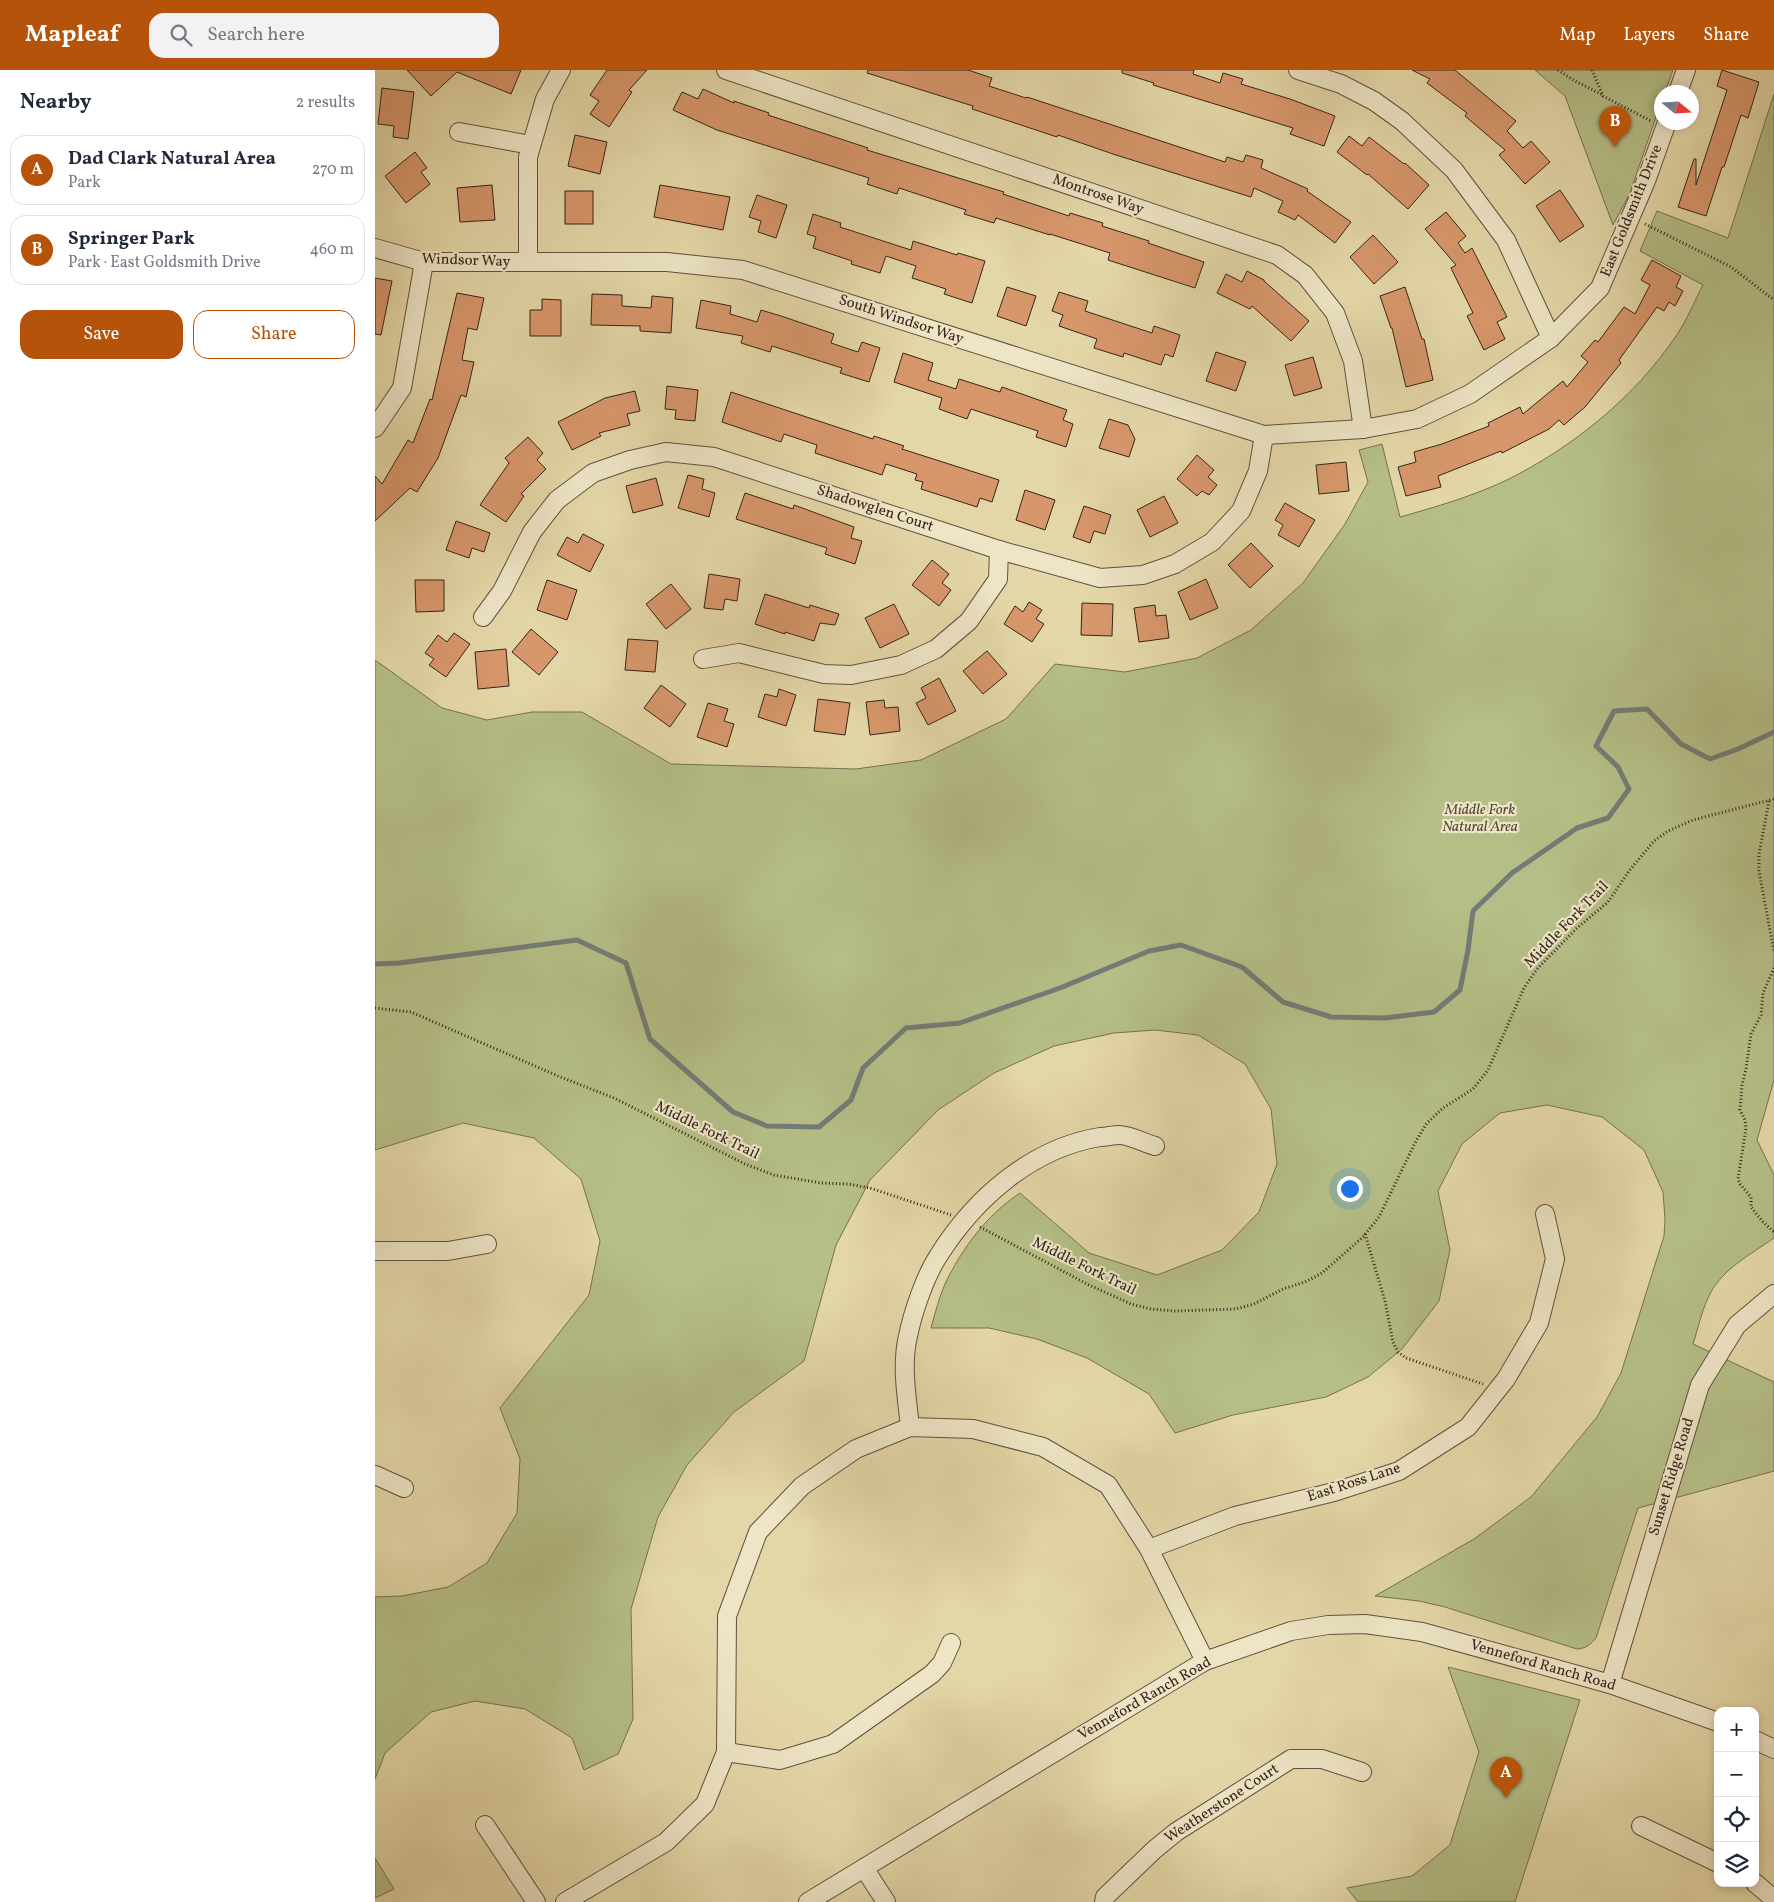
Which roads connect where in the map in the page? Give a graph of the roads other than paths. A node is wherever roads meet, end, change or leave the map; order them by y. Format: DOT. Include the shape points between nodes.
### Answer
graph roads {
  1 [pos="561,70"];
  2 [pos="726,70"];
  3 [pos="1298,70"];
  4 [pos="1686,70"];
  5 [pos="1680,85"];
  6 [pos="1664,130"];
  7 [pos="459,132"];
  8 [pos="531,145"];
  9 [pos="375,248"];
  10 [pos="424,262"];
  11 [pos="528,262"];
  12 [pos="1551,338"];
  13 [pos="375,428"];
  14 [pos="1363,429"];
  15 [pos="1264,435"];
  16 [pos="999,550"];
  17 [pos="483,617"];
  18 [pos="703,659"];
  19 [pos="1155,1146"];
  20 [pos="1545,1214"];
  21 [pos="487,1244"];
  22 [pos="375,1250"];
  23 [pos="1774,1294"];
  24 [pos="910,1427"];
  25 [pos="375,1475"];
  26 [pos="404,1488"];
  27 [pos="1149,1549"];
  28 [pos="951,1643"];
  29 [pos="1205,1661"];
  30 [pos="1610,1684"];
  31 [pos="1714,1721"];
  32 [pos="1759,1742"];
  33 [pos="1774,1749"];
  34 [pos="726,1752"];
  35 [pos="1362,1772"];
  36 [pos="485,1825"];
  37 [pos="1641,1826"];
  38 [pos="1714,1860"];
  39 [pos="864,1868"];
  40 [pos="1759,1886"];
  41 [pos="1774,1899"];
  42 [pos="536,1902"];
  43 [pos="565,1902"];
  44 [pos="808,1902"];
  45 [pos="886,1902"];
  46 [pos="1103,1902"];
  1 -- 8 [label="street" via="545,99"];
  2 -- 14 [label="street, Montrose Way" via="1277,255 1305,275 1335,313 1353,361"];
  3 -- 12 [label="street" via="1341,84 1374,101 1402,121 1454,170 1506,240"];
  4 -- 5 [label="street"];
  6 -- 12 [label="street, East Goldsmith Drive" via="1600,288"];
  7 -- 8 [label="street"];
  8 -- 11 [label="street" via="528,157"];
  9 -- 10 [label="street, Windsor Way"];
  10 -- 11 [label="street, Windsor Way"];
  10 -- 13 [label="street" via="402,388"];
  11 -- 15 [label="street, South Windsor Way" via="667,262 743,270"];
  12 -- 14 [label="street, East Goldsmith Drive" via="1470,394 1417,419"];
  14 -- 15 [label="street, East Goldsmith Drive"];
  15 -- 16 [label="street, Shadowglen Court" via="1258,472 1241,511 1212,542 1175,564 1143,575 1100,578"];
  16 -- 17 [label="street, Shadowglen Court" via="714,457 666,452 593,473 557,500 532,532 502,591"];
  16 -- 18 [label="street" via="998,579 969,621 937,649 901,665 851,675 824,674 739,653"];
  19 -- 24 [label="street" via="1120,1134 1054,1150 1025,1166 991,1192 963,1220 937,1256 918,1299 907,1338 905,1375"];
  20 -- 27 [label="street, East Ross Lane" via="1555,1259 1539,1323 1506,1379 1468,1427 1399,1471 1334,1492 1235,1516"];
  21 -- 22 [label="street" via="448,1251"];
  23 -- 30 [label="street, Sunset Ridge Road" via="1737,1325 1700,1385"];
  24 -- 27 [label="street" via="973,1429 1043,1447 1108,1485"];
  24 -- 34 [label="street" via="856,1449 802,1486 758,1532 727,1616"];
  25 -- 26 [label="street"];
  27 -- 29 [label="street"];
  28 -- 34 [label="street" via="942,1663 932,1674 833,1744 780,1760"];
  29 -- 30 [label="street, Venneford Ranch Road" via="1291,1631 1365,1624 1422,1632"];
  29 -- 39 [label="street, Venneford Ranch Road"];
  30 -- 31 [label="street, Venneford Ranch Road"];
  32 -- 33 [label="street"];
  34 -- 43 [label="street" via="705,1804 666,1842"];
  35 -- 46 [label="street, Weatherstone Court" via="1322,1759 1291,1759 1176,1832"];
  36 -- 42 [label="street"];
  37 -- 38 [label="street"];
  39 -- 44 [label="street, Venneford Ranch Road"];
  39 -- 45 [label="street"];
  40 -- 41 [label="street"];
}
